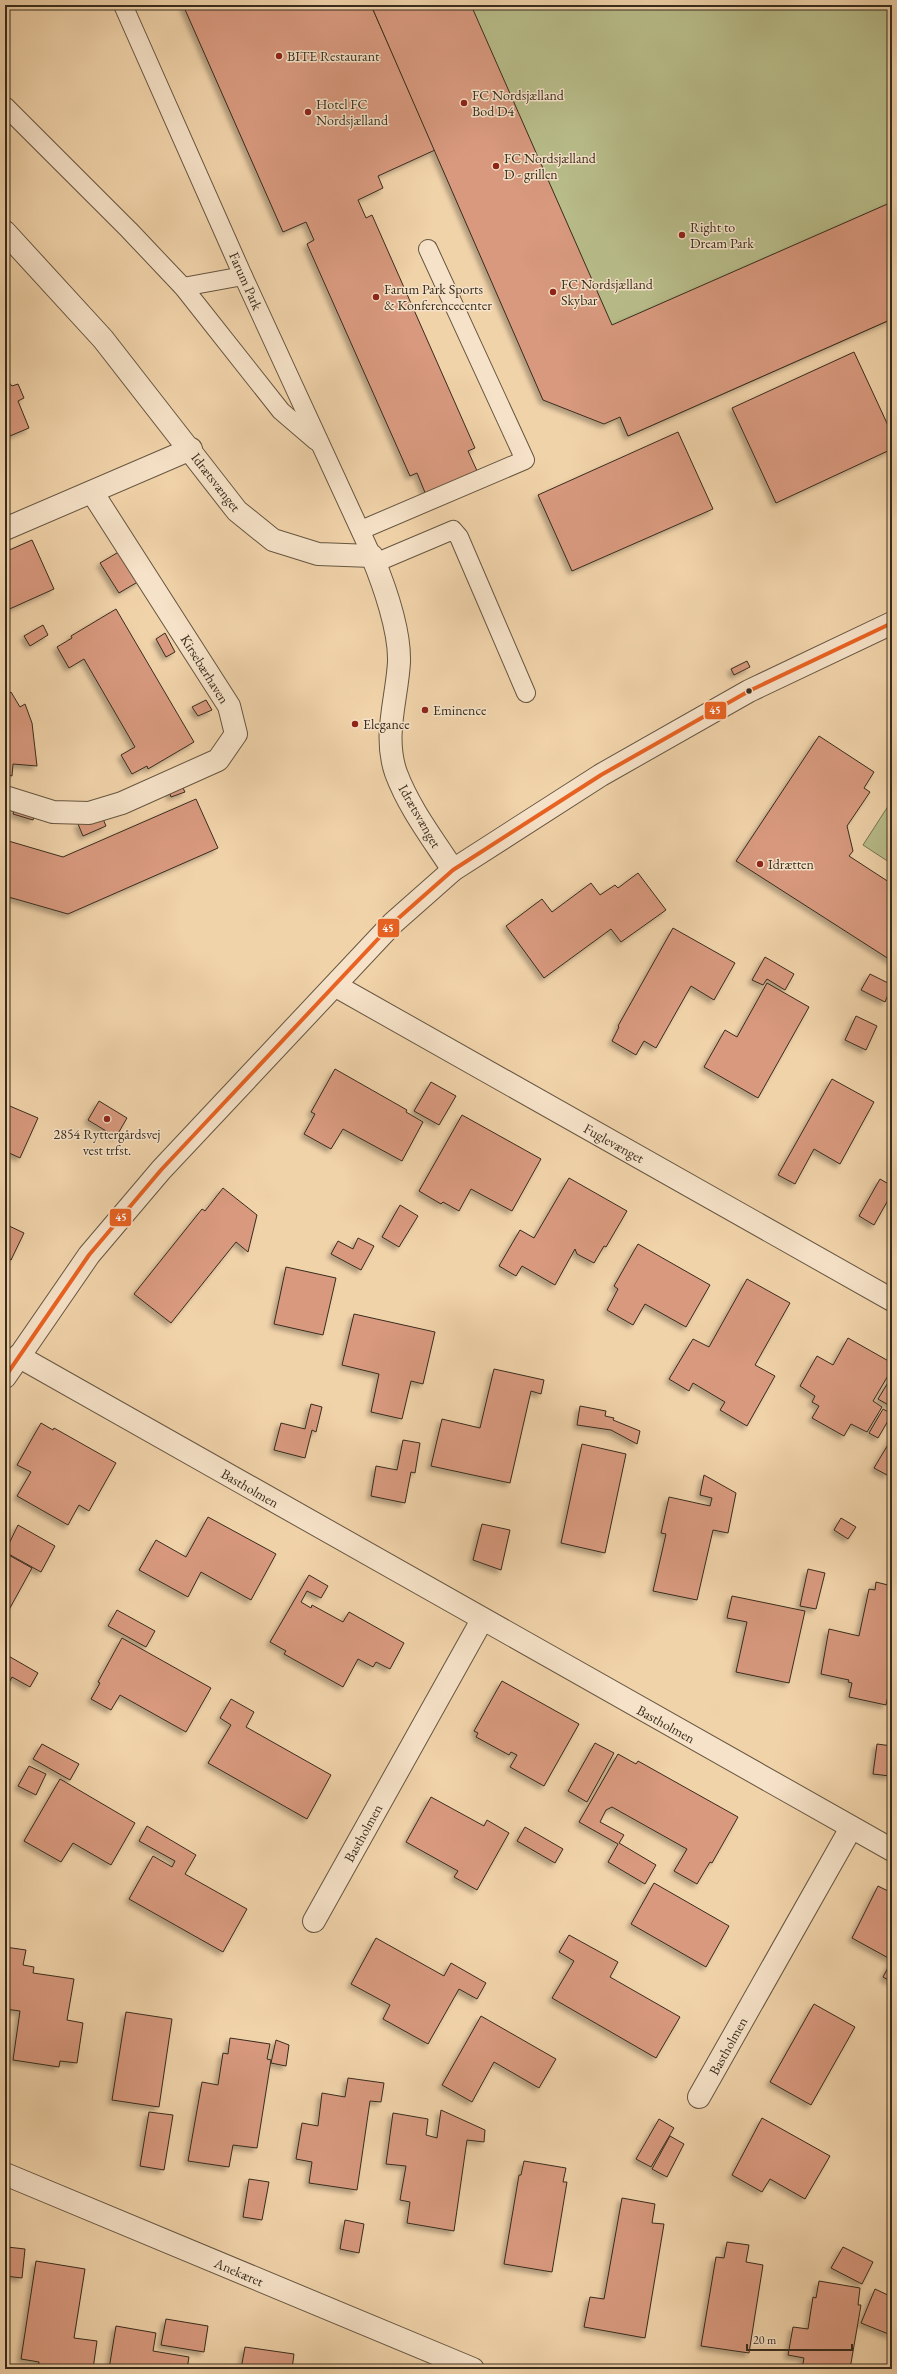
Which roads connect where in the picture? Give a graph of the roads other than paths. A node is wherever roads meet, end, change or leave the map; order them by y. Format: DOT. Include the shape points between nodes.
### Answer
graph roads {
  1 [pos="124,5"];
  2 [pos="5,106"];
  3 [pos="5,232"];
  4 [pos="428,249"];
  5 [pos="243,276"];
  6 [pos="183,287"];
  7 [pos="321,445"];
  8 [pos="190,449"];
  9 [pos="92,492"];
  10 [pos="5,529"];
  11 [pos="361,530"];
  12 [pos="374,559"];
  13 [pos="892,623"];
  14 [pos="526,693"];
  15 [pos="5,797"];
  16 [pos="453,870"];
  17 [pos="336,986"];
  18 [pos="892,1300"];
  19 [pos="18,1356"];
  20 [pos="5,1377"];
  21 [pos="482,1620"];
  22 [pos="851,1828"];
  23 [pos="892,1850"];
  24 [pos="314,1921"];
  25 [pos="699,2097"];
  26 [pos="5,2174"];
  27 [pos="473,2369"];
  1 -- 5 [label="lane, Farum Park"];
  2 -- 6 [label="lane"];
  3 -- 8 [label="street, Idrætsvænget" via="102,339"];
  4 -- 11 [label="lane" via="526,460"];
  5 -- 6 [label="lane"];
  5 -- 7 [label="lane, Farum Park"];
  6 -- 7 [label="lane" via="281,411"];
  7 -- 11 [label="lane, Farum Park"];
  8 -- 9 [label="street"];
  8 -- 12 [label="street, Idrætsvænget" via="237,511 274,540 318,554"];
  9 -- 10 [label="street"];
  9 -- 15 [label="street, Kirsebærhaven" via="230,706 236,734 218,760 122,803 89,813 53,812"];
  11 -- 12 [label="lane, Farum Park"];
  12 -- 14 [label="lane" via="453,530 459,537"];
  12 -- 16 [label="street, Idrætsvænget" via="390,606 399,660 389,735 396,772 413,810"];
  13 -- 16 [label="street" via="749,691 602,775"];
  16 -- 17 [label="street" via="393,923"];
  17 -- 18 [label="street, Fuglevænget"];
  17 -- 19 [label="street" via="161,1170 89,1255"];
  19 -- 20 [label="street"];
  19 -- 21 [label="street, Bastholmen"];
  21 -- 22 [label="street, Bastholmen"];
  21 -- 24 [label="street, Bastholmen"];
  22 -- 23 [label="street, Bastholmen"];
  22 -- 25 [label="street, Bastholmen"];
  26 -- 27 [label="street, Anekæret"];
}
